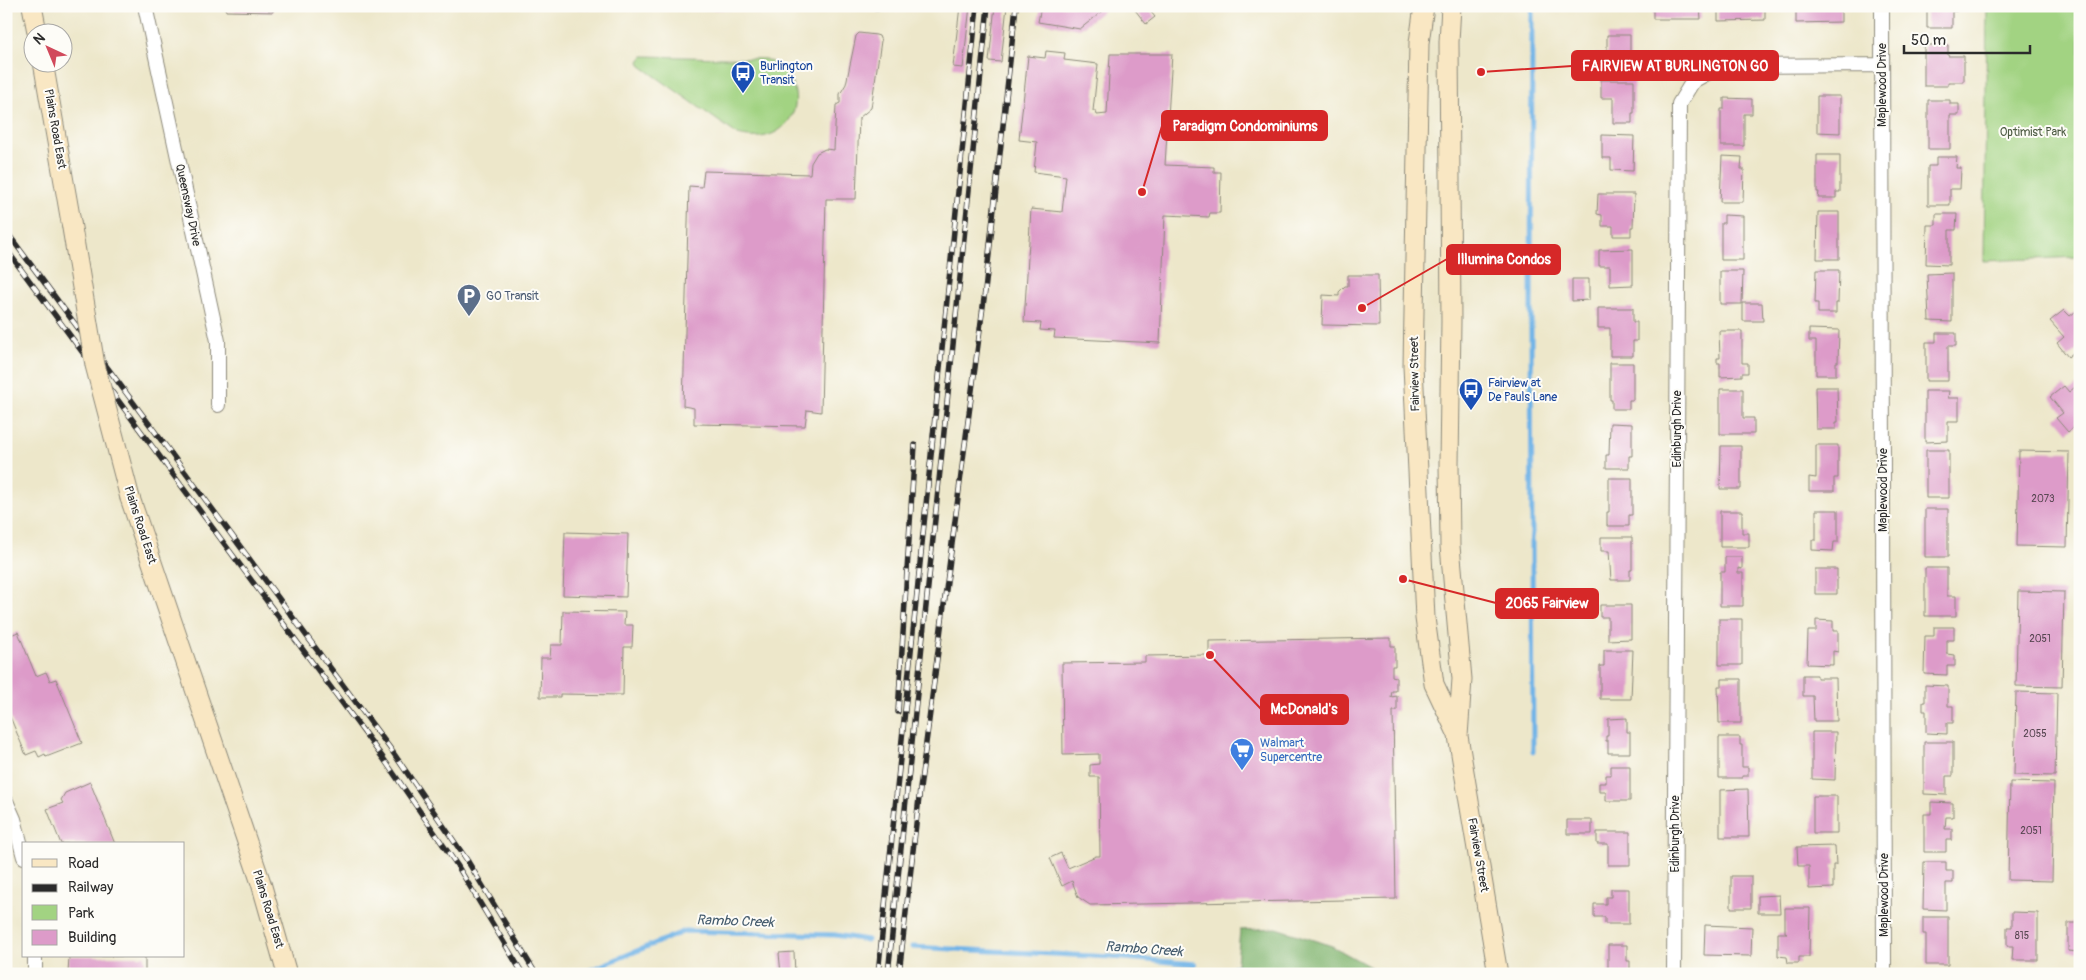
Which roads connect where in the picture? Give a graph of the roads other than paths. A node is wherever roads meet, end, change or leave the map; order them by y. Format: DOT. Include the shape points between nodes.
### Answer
graph roads {
  1 [pos="32,6"];
  2 [pos="146,6"];
  3 [pos="1424,6"];
  4 [pos="1451,6"];
  5 [pos="1882,6"];
  6 [pos="35,22"];
  7 [pos="1882,65"];
  8 [pos="45,72"];
  9 [pos="218,405"];
  10 [pos="1458,736"];
  11 [pos="6,801"];
  12 [pos="22,849"];
  13 [pos="35,958"];
  14 [pos="35,974"];
  15 [pos="287,974"];
  16 [pos="1498,974"];
  17 [pos="1674,974"];
  18 [pos="1884,974"];
  1 -- 6 [label="main road"];
  2 -- 9 [label="street, Queensway Drive" via="218,341"];
  3 -- 10 [label="main road, Fairview Street" via="1419,42 1413,356 1418,479 1425,618 1434,684"];
  4 -- 10 [label="main road, Fairview Street" via="1448,42 1449,464 1450,546 1462,679"];
  5 -- 7 [label="street, Maplewood Drive"];
  7 -- 17 [label="street, Edinburgh Drive" via="1720,66 1693,81 1679,104"];
  7 -- 18 [label="street, Maplewood Drive"];
  8 -- 15 [label="main road, Plains Road East, bridge" via="95,364 130,498 260,883"];
  10 -- 16 [label="main road, Fairview Street"];
  11 -- 12 [label="street"];
  13 -- 14 [label="street"];
}
